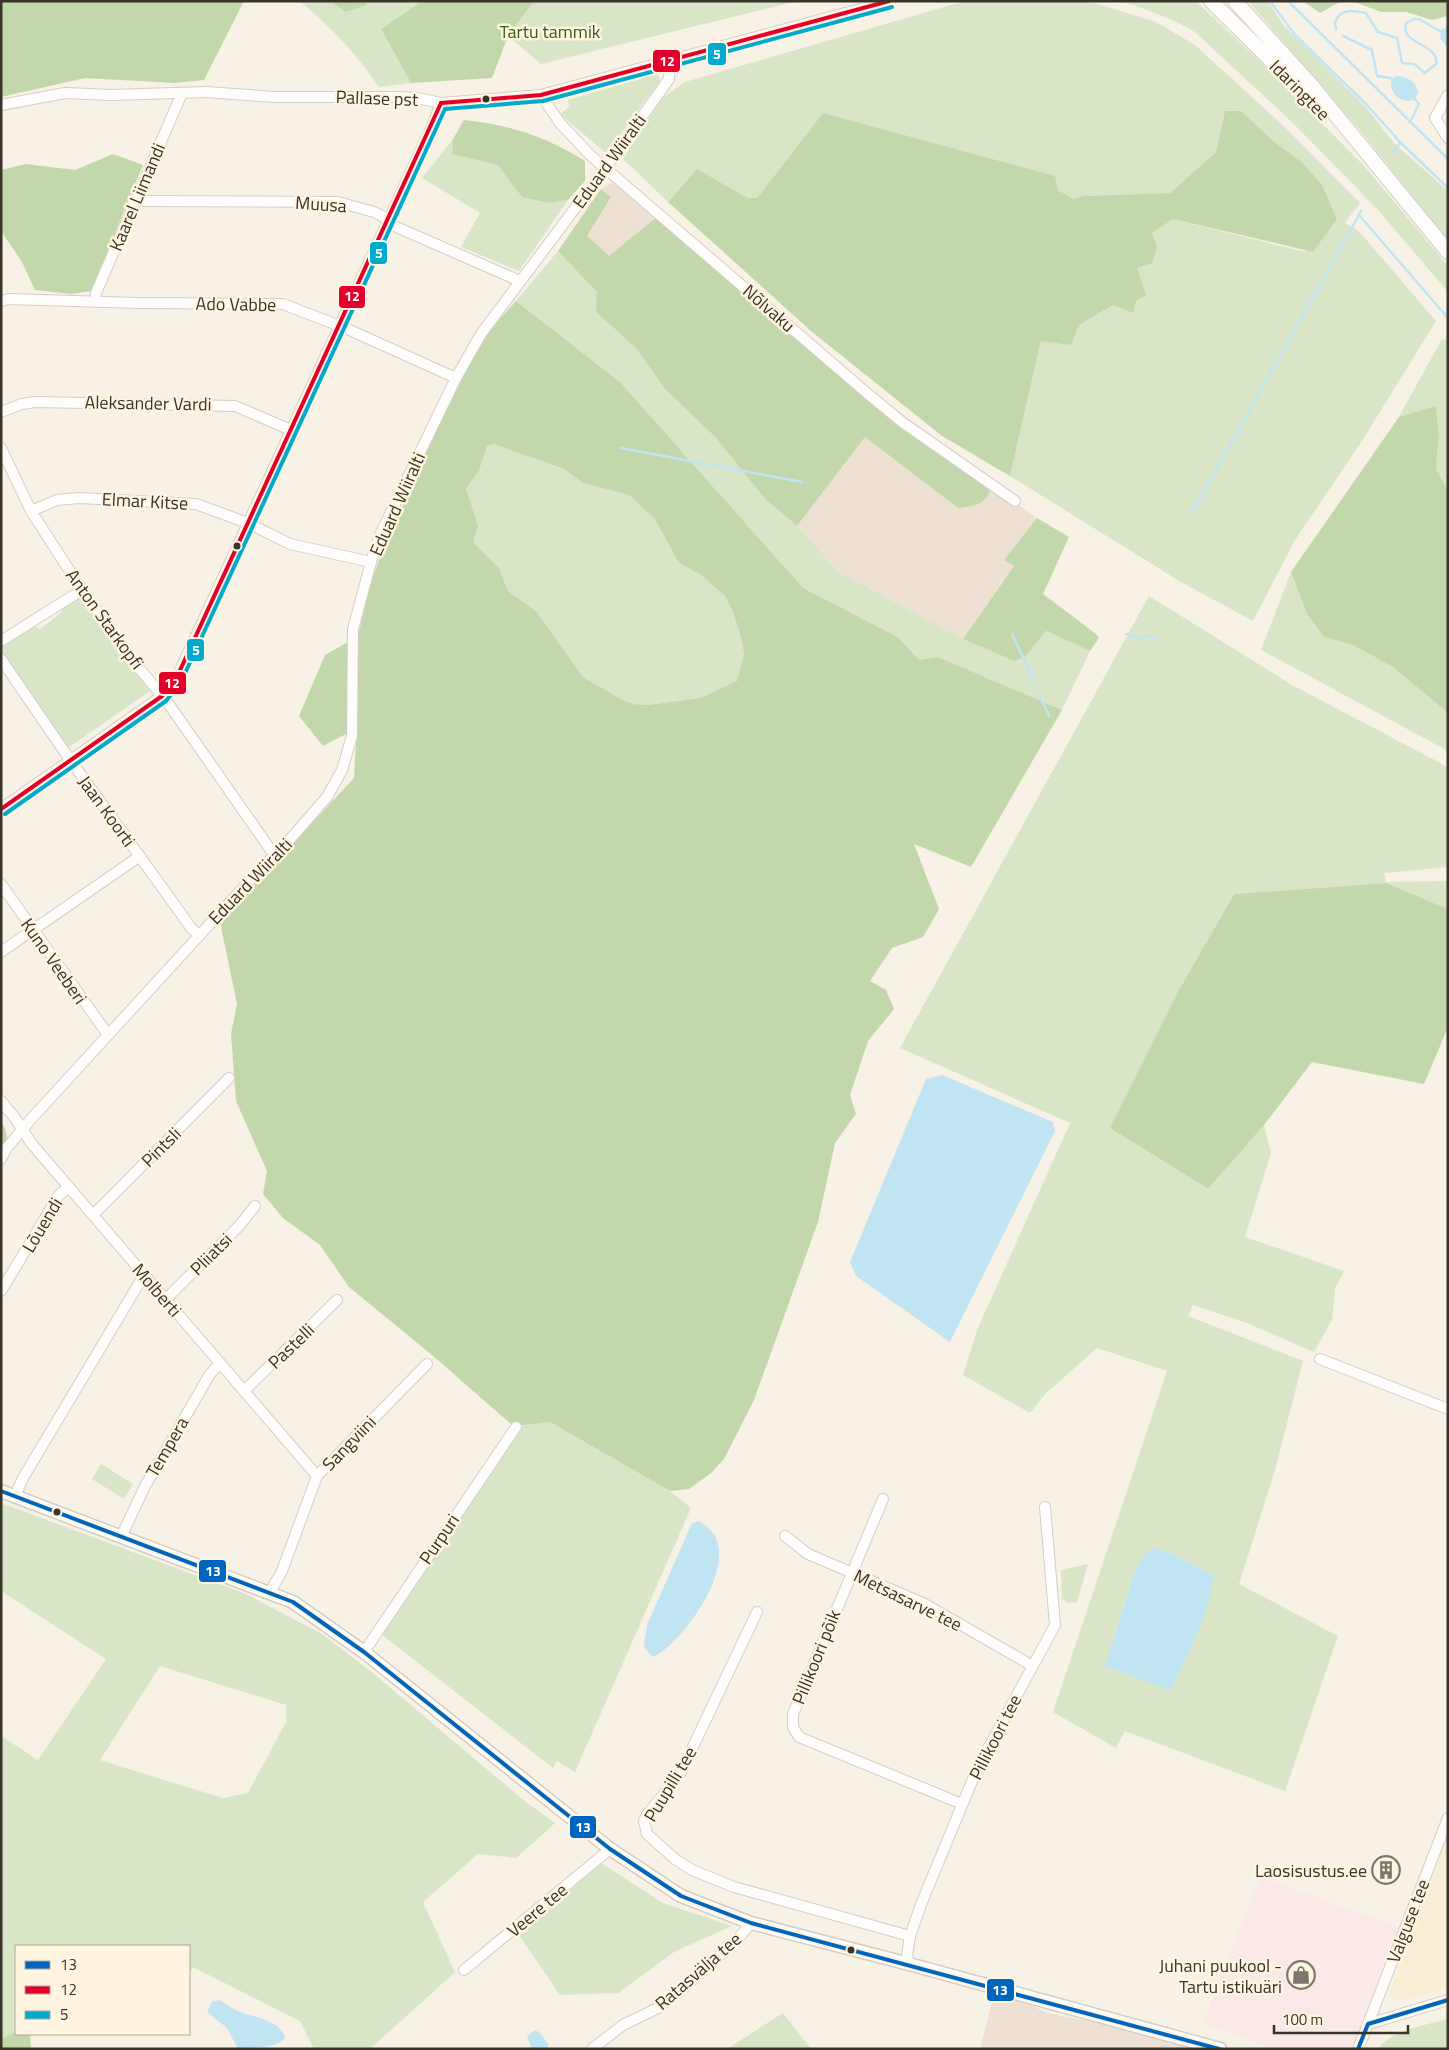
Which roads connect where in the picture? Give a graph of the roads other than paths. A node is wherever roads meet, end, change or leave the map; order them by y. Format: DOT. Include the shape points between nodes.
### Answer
graph roads {
  1 [pos="890,1"];
  2 [pos="1212,1"];
  3 [pos="1234,1"];
  4 [pos="670,62"];
  5 [pos="182,93"];
  6 [pos="541,95"];
  7 [pos="1448,96"];
  8 [pos="441,103"];
  9 [pos="1,105"];
  10 [pos="1448,138"];
  11 [pos="606,167"];
  12 [pos="1388,179"];
  13 [pos="136,201"];
  14 [pos="388,219"];
  15 [pos="1448,252"];
  16 [pos="520,281"];
  17 [pos="1,301"];
  18 [pos="95,302"];
  19 [pos="339,326"];
  20 [pos="456,378"];
  21 [pos="1,412"];
  22 [pos="291,430"];
  23 [pos="1,448"];
  24 [pos="1015,501"];
  25 [pos="32,511"];
  26 [pos="248,523"];
  27 [pos="371,562"];
  28 [pos="82,590"];
  29 [pos="1,641"];
  30 [pos="1,659"];
  31 [pos="162,696"];
  32 [pos="70,760"];
  33 [pos="1,809"];
  34 [pos="276,854"];
  35 [pos="140,856"];
  36 [pos="1,884"];
  37 [pos="32,930"];
  38 [pos="199,935"];
  39 [pos="1,952"];
  40 [pos="108,1035"];
  41 [pos="229,1078"];
  42 [pos="1,1100"];
  43 [pos="22,1129"];
  44 [pos="1,1159"];
  45 [pos="69,1187"];
  46 [pos="255,1206"];
  47 [pos="93,1215"];
  48 [pos="144,1275"];
  49 [pos="1,1291"];
  50 [pos="165,1300"];
  51 [pos="337,1300"];
  52 [pos="1320,1359"];
  53 [pos="220,1363"];
  54 [pos="427,1364"];
  55 [pos="244,1391"];
  56 [pos="1448,1409"];
  57 [pos="516,1427"];
  58 [pos="317,1476"];
  59 [pos="1,1491"];
  60 [pos="15,1496"];
  61 [pos="883,1499"];
  62 [pos="1045,1507"];
  63 [pos="122,1535"];
  64 [pos="785,1536"];
  65 [pos="850,1572"];
  66 [pos="270,1592"];
  67 [pos="758,1612"];
  68 [pos="364,1652"];
  69 [pos="1031,1666"];
  70 [pos="962,1804"];
  71 [pos="1448,1818"];
  72 [pos="610,1849"];
  73 [pos="751,1923"];
  74 [pos="910,1936"];
  75 [pos="909,1964"];
  76 [pos="464,1970"];
  77 [pos="1448,2000"];
  78 [pos="1368,2024"];
  79 [pos="592,2049"];
  80 [pos="1220,2049"];
  81 [pos="1358,2049"];
  1 -- 4 [label="street"];
  2 -- 12 [label="main road, Idaringtee"];
  3 -- 12 [label="main road, Idaringtee" via="1312,86"];
  4 -- 6 [label="street"];
  4 -- 11 [label="street, Eduard Wiiralti" via="668,78"];
  5 -- 8 [label="street, Pallase pst" via="397,97"];
  5 -- 9 [label="street, Pallase pst" via="65,93"];
  5 -- 13 [label="street, Kaarel Liimandi"];
  6 -- 8 [label="street"];
  6 -- 11 [label="street, Nõlvaku" via="575,140"];
  7 -- 10 [label="street" via="1435,118"];
  8 -- 14 [label="street, Pallase pst"];
  11 -- 16 [label="street, Eduard Wiiralti"];
  11 -- 24 [label="street, Nõlvaku" via="902,422"];
  12 -- 15 [label="main road, Idaringtee"];
  13 -- 14 [label="street, Muusa" via="338,202"];
  13 -- 18 [label="street, Kaarel Liimandi"];
  14 -- 16 [label="street, Muusa" via="394,226"];
  14 -- 19 [label="street, Pallase pst"];
  16 -- 20 [label="street, Eduard Wiiralti" via="481,334"];
  17 -- 18 [label="street, Ado Vabbe"];
  18 -- 19 [label="street, Ado Vabbe" via="283,304"];
  19 -- 20 [label="street, Ado Vabbe"];
  19 -- 22 [label="street, Pallase pst"];
  20 -- 27 [label="street, Eduard Wiiralti"];
  21 -- 22 [label="street, Aleksander Vardi" via="35,402 218,404 248,410"];
  22 -- 26 [label="street, Pallase pst"];
  23 -- 25 [label="street, Anton Starkopfi"];
  25 -- 26 [label="street, Elmar Kitse" via="57,500 80,498 196,504"];
  25 -- 28 [label="street, Anton Starkopfi"];
  26 -- 27 [label="street, Elmar Kitse" via="290,544"];
  26 -- 31 [label="street, Pallase pst" via="176,679"];
  27 -- 34 [label="street, Eduard Wiiralti" via="353,629 354,716 348,755 327,796"];
  28 -- 29 [label="street"];
  28 -- 31 [label="street, Anton Starkopfi"];
  30 -- 32 [label="street, Jaan Koorti"];
  31 -- 32 [label="street, Pallase pst"];
  31 -- 34 [label="street, Anton Starkopfi"];
  32 -- 33 [label="street, Pallase pst"];
  32 -- 35 [label="street, Jaan Koorti"];
  34 -- 38 [label="street, Eduard Wiiralti"];
  35 -- 37 [label="street"];
  35 -- 38 [label="street, Jaan Koorti"];
  36 -- 37 [label="street, Kuno Veeberi"];
  37 -- 39 [label="street"];
  37 -- 40 [label="street, Kuno Veeberi"];
  38 -- 40 [label="street, Eduard Wiiralti"];
  40 -- 43 [label="street, Eduard Wiiralti"];
  41 -- 47 [label="street, Pintsli"];
  42 -- 43 [label="street, Molberti"];
  43 -- 44 [label="street, Eduard Wiiralti"];
  43 -- 45 [label="street, Molberti"];
  45 -- 47 [label="street, Molberti"];
  45 -- 49 [label="street, Lõuendi" via="58,1195"];
  46 -- 50 [label="street, Pliiatsi"];
  47 -- 48 [label="street, Molberti"];
  48 -- 50 [label="street, Molberti"];
  48 -- 60 [label="street"];
  50 -- 53 [label="street, Molberti"];
  51 -- 55 [label="street, Pastelli"];
  52 -- 56 [label="street"];
  53 -- 55 [label="street, Molberti"];
  53 -- 63 [label="street, Tempera" via="210,1374 144,1486"];
  54 -- 58 [label="street, Sangviini"];
  55 -- 58 [label="street, Molberti"];
  57 -- 68 [label="street, Purpuri"];
  58 -- 66 [label="street, Sangviini" via="282,1571"];
  59 -- 60 [label="street"];
  60 -- 63 [label="street"];
  61 -- 65 [label="street, Pillikoori põik"];
  62 -- 69 [label="street, Pillikoori tee" via="1054,1625"];
  63 -- 66 [label="street"];
  64 -- 65 [label="street, Metsasarve tee" via="808,1554"];
  65 -- 69 [label="street, Metsasarve tee" via="923,1603"];
  65 -- 70 [label="street, Pillikoori põik" via="793,1714 793,1727 799,1737"];
  66 -- 68 [label="street" via="310,1612"];
  67 -- 74 [label="street, Puupilli tee" via="680,1774 647,1815 644,1821 646,1834 675,1859 714,1880"];
  68 -- 72 [label="street"];
  69 -- 70 [label="street, Pillikoori tee"];
  70 -- 74 [label="street, Pillikoori tee"];
  71 -- 78 [label="street, Valguse tee"];
  72 -- 73 [label="street" via="680,1896"];
  72 -- 76 [label="street, Veere tee"];
  73 -- 75 [label="street"];
  73 -- 79 [label="street, Ratasvälja tee" via="737,1940 680,1991 658,2008 623,2025"];
  74 -- 75 [label="street, Pillikoori tee"];
  75 -- 80 [label="street"];
  77 -- 78 [label="street"];
  78 -- 81 [label="street, Valguse tee"];
}
